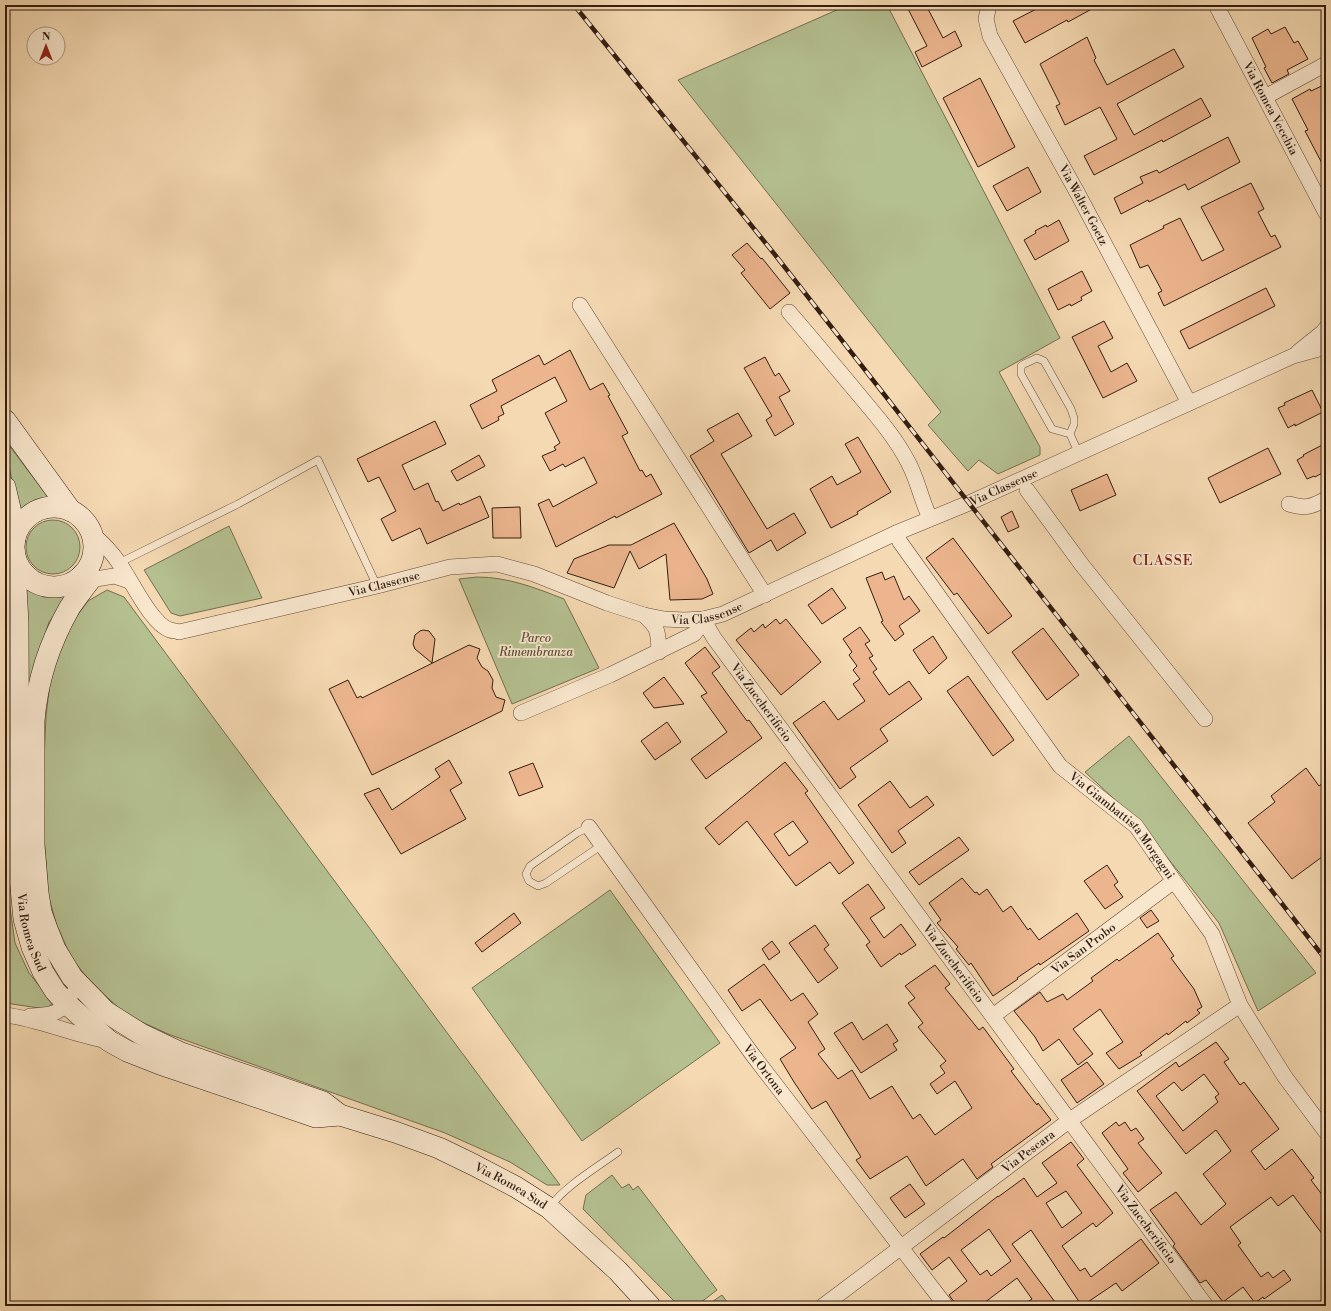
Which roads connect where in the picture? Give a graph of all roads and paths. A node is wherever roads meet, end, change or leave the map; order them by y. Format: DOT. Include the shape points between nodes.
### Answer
graph roads {
  1 [pos="989,5"];
  2 [pos="1216,5"];
  3 [pos="1326,64"];
  4 [pos="1265,97"];
  5 [pos="1326,213"];
  6 [pos="580,305"];
  7 [pos="789,312"];
  8 [pos="1326,328"];
  9 [pos="1326,347"];
  10 [pos="1293,356"];
  11 [pos="1189,403"];
  12 [pos="5,420"];
  13 [pos="1070,434"];
  14 [pos="1079,454"];
  15 [pos="5,487"];
  16 [pos="1027,490"];
  17 [pos="1326,499"];
  18 [pos="1289,504"];
  19 [pos="71,511"];
  20 [pos="930,518"];
  21 [pos="896,533"];
  22 [pos="92,534"];
  23 [pos="14,544"];
  24 [pos="119,563"];
  25 [pos="86,578"];
  26 [pos="130,581"];
  27 [pos="377,586"];
  28 [pos="765,594"];
  29 [pos="644,615"];
  30 [pos="703,619"];
  31 [pos="659,652"];
  32 [pos="521,713"];
  33 [pos="1205,719"];
  34 [pos="589,827"];
  35 [pos="19,835"];
  36 [pos="602,845"];
  37 [pos="5,866"];
  38 [pos="1174,881"];
  39 [pos="72,977"];
  40 [pos="67,1004"];
  41 [pos="1240,1005"];
  42 [pos="5,1015"];
  43 [pos="993,1016"];
  44 [pos="21,1017"];
  45 [pos="109,1041"];
  46 [pos="340,1115"];
  47 [pos="1070,1120"];
  48 [pos="1326,1132"];
  49 [pos="618,1152"];
  50 [pos="549,1208"];
  51 [pos="901,1247"];
  52 [pos="650,1306"];
  53 [pos="823,1306"];
  54 [pos="946,1306"];
  55 [pos="1206,1306"];
  1 -- 11 [label="street, Via Walter Goetz" via="986,19 990,36 1078,194"];
  2 -- 4 [label="street, Via Romea Vecchia"];
  3 -- 4 [label="street"];
  4 -- 5 [label="street, Via Romea Vecchia"];
  6 -- 28 [label="street"];
  7 -- 20 [label="street" via="895,439 917,481"];
  8 -- 10 [label="street, Via Classense"];
  9 -- 10 [label="street, Via Classense"];
  10 -- 11 [label="street, Via Classense"];
  11 -- 14 [label="street, Via Classense"];
  12 -- 19 [label="main road"];
  13 -- 13 [label="lane" via="1074,424 1071,409 1044,361 1037,358 1024,364 1020,370 1021,374 1052,429"];
  13 -- 14 [label="lane"];
  14 -- 20 [label="street, Via Classense"];
  15 -- 23 [label="main road, Via Romea Sud" via="12,517"];
  16 -- 33 [label="street" via="1082,565"];
  17 -- 18 [label="street" via="1312,506 1299,507"];
  19 -- 22 [label="main road" via="80,516"];
  19 -- 23 [label="main road" via="60,507 36,511 19,527"];
  20 -- 21 [label="street, Via Classense"];
  21 -- 28 [label="street, Via Classense"];
  21 -- 38 [label="street, Via Giambattista Morgagni" via="1060,766 1136,826"];
  22 -- 24 [label="street, Via Classense"];
  22 -- 25 [label="main road" via="94,545"];
  23 -- 25 [label="main road" via="17,563 34,581 58,586"];
  23 -- 35 [label="main road, Via Romea Sud" via="18,623"];
  24 -- 26 [label="street, Via Classense"];
  24 -- 27 [label="lane" via="238,504 318,460"];
  25 -- 26 [label="street" via="114,576"];
  25 -- 39 [label="main road, Via Romea Sud" via="57,631 48,654 34,721 34,845 38,893 47,930"];
  26 -- 27 [label="street, Via Classense" via="160,624 169,630 180,632"];
  27 -- 29 [label="street, Via Classense" via="450,567 497,564 534,574"];
  28 -- 30 [label="street, Via Classense" via="723,614"];
  29 -- 30 [label="street, Via Classense" via="664,619"];
  29 -- 31 [label="street" via="658,633"];
  30 -- 31 [label="street" via="694,634"];
  30 -- 43 [label="street, Via Zuccherificio" via="714,638"];
  31 -- 32 [label="street"];
  34 -- 36 [label="street, Via Ortona"];
  34 -- 36 [label="lane" via="530,866 526,874 530,881 538,886 546,883"];
  35 -- 37 [label="street"];
  35 -- 40 [label="main road, Via Romea Sud" via="21,896 32,947 43,972"];
  36 -- 51 [label="street, Via Ortona" via="748,1057"];
  38 -- 41 [label="street, Via Giambattista Morgagni" via="1212,934"];
  38 -- 43 [label="street, Via San Probo"];
  39 -- 40 [label="street" via="72,993"];
  39 -- 46 [label="main road, Via Romea Sud" via="106,1012 141,1034 181,1053 323,1102"];
  40 -- 44 [label="street" via="60,1011 49,1015"];
  40 -- 45 [label="main road, Via Romea Sud"];
  41 -- 47 [label="street, Via Pescara"];
  41 -- 48 [label="street, Via Giambattista Morgagni" via="1285,1078"];
  42 -- 44 [label="street"];
  43 -- 47 [label="street, Via Zuccherificio"];
  44 -- 45 [label="street"];
  45 -- 46 [label="main road, Via Romea Sud" via="160,1064 316,1117"];
  46 -- 50 [label="main road, Via Romea Sud" via="439,1148 497,1177"];
  47 -- 51 [label="street, Via Pescara"];
  47 -- 55 [label="street, Via Zuccherificio"];
  49 -- 50 [label="lane" via="565,1191"];
  50 -- 52 [label="main road, Via Romea Sud" via="618,1271"];
  51 -- 53 [label="street, Via Pescara"];
  51 -- 54 [label="street, Via Ortona"];
}
